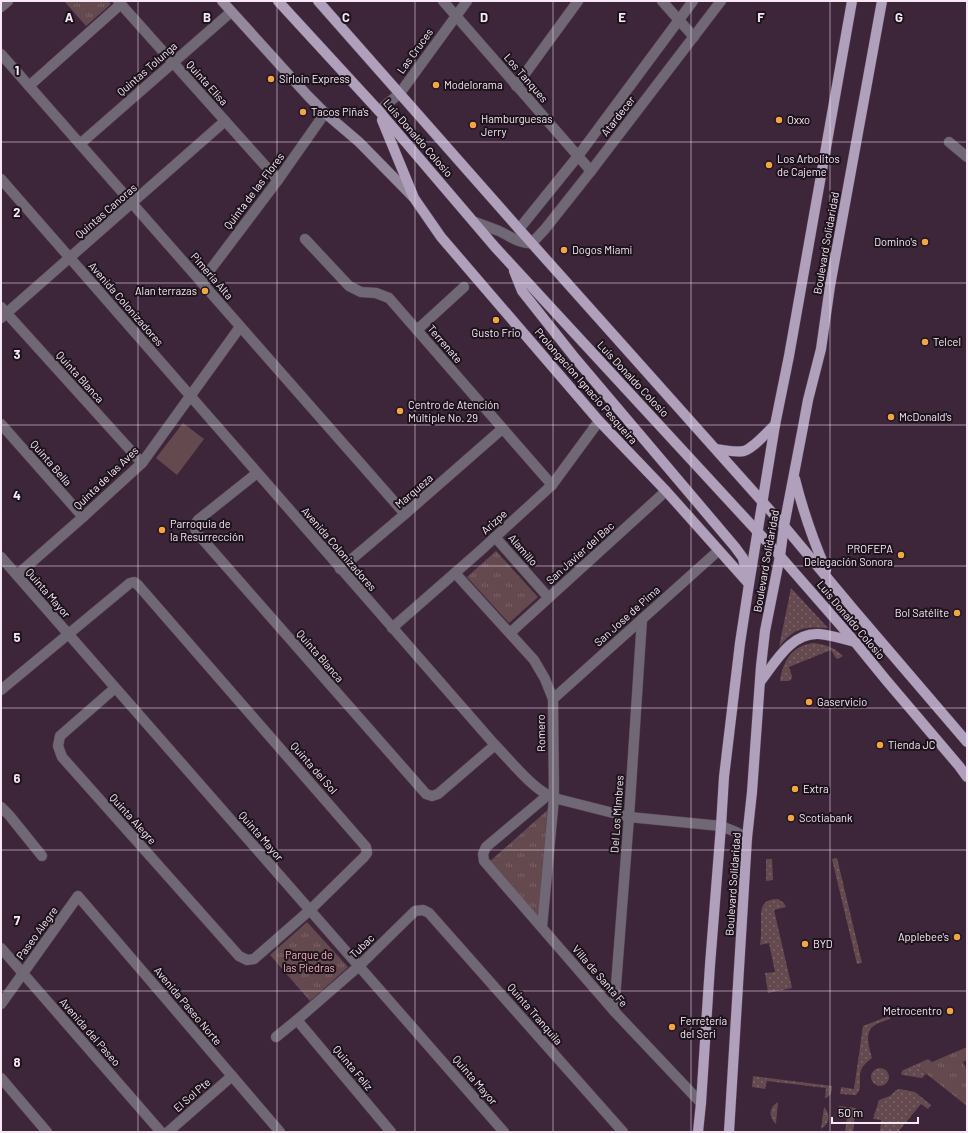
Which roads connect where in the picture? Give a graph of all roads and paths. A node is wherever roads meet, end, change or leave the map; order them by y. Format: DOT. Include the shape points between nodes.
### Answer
graph roads {
  1 [pos="8,1"];
  2 [pos="222,1"];
  3 [pos="278,1"];
  4 [pos="318,1"];
  5 [pos="443,1"];
  6 [pos="467,1"];
  7 [pos="578,1"];
  8 [pos="662,1"];
  9 [pos="693,1"];
  10 [pos="721,1"];
  11 [pos="852,1"];
  12 [pos="882,1"];
  13 [pos="119,3"];
  14 [pos="1,7"];
  15 [pos="231,12"];
  16 [pos="456,16"];
  17 [pos="679,20"];
  18 [pos="694,37"];
  19 [pos="1,54"];
  20 [pos="173,62"];
  21 [pos="29,86"];
  22 [pos="516,86"];
  23 [pos="400,93"];
  24 [pos="378,111"];
  25 [pos="325,113"];
  26 [pos="225,121"];
  27 [pos="949,142"];
  28 [pos="80,144"];
  29 [pos="578,156"];
  30 [pos="967,157"];
  31 [pos="591,171"];
  32 [pos="1,179"];
  33 [pos="278,180"];
  34 [pos="414,198"];
  35 [pos="132,204"];
  36 [pos="475,222"];
  37 [pos="519,229"];
  38 [pos="305,239"];
  39 [pos="532,243"];
  40 [pos="69,258"];
  41 [pos="512,265"];
  42 [pos="201,282"];
  43 [pos="464,287"];
  44 [pos="3,313"];
  45 [pos="240,327"];
  46 [pos="417,330"];
  47 [pos="190,396"];
  48 [pos="599,421"];
  49 [pos="1,424"];
  50 [pos="775,425"];
  51 [pos="502,429"];
  52 [pos="716,449"];
  53 [pos="142,463"];
  54 [pos="257,473"];
  55 [pos="794,476"];
  56 [pos="552,485"];
  57 [pos="666,491"];
  58 [pos="763,501"];
  59 [pos="405,514"];
  60 [pos="83,517"];
  61 [pos="784,526"];
  62 [pos="757,532"];
  63 [pos="495,537"];
  64 [pos="718,550"];
  65 [pos="780,556"];
  66 [pos="1,557"];
  67 [pos="340,569"];
  68 [pos="455,573"];
  69 [pos="17,575"];
  70 [pos="830,581"];
  71 [pos="748,584"];
  72 [pos="548,597"];
  73 [pos="642,619"];
  74 [pos="392,628"];
  75 [pos="510,633"];
  76 [pos="68,634"];
  77 [pos="855,642"];
  78 [pos="760,682"];
  79 [pos="116,688"];
  80 [pos="1,690"];
  81 [pos="553,699"];
  82 [pos="967,742"];
  83 [pos="495,745"];
  84 [pos="967,777"];
  85 [pos="551,797"];
  86 [pos="1,807"];
  87 [pos="629,817"];
  88 [pos="721,826"];
  89 [pos="747,838"];
  90 [pos="42,856"];
  91 [pos="78,896"];
  92 [pos="310,910"];
  93 [pos="430,912"];
  94 [pos="542,928"];
  95 [pos="1,948"];
  96 [pos="254,959"];
  97 [pos="359,966"];
  98 [pos="22,972"];
  99 [pos="1,1004"];
  100 [pos="614,1011"];
  101 [pos="297,1020"];
  102 [pos="276,1037"];
  103 [pos="232,1076"];
  104 [pos="1,1078"];
  105 [pos="701,1103"];
  106 [pos="47,1132"];
  107 [pos="161,1132"];
  108 [pos="168,1132"];
  109 [pos="280,1132"];
  110 [pos="391,1132"];
  111 [pos="504,1132"];
  112 [pos="623,1132"];
  113 [pos="698,1132"];
  114 [pos="729,1132"];
  1 -- 14 [label="street"];
  2 -- 15 [label="street, Prolongacion Ignacio Pesqueira"];
  3 -- 24 [label="main road, Luis Donaldo Colosio"];
  4 -- 23 [label="main road, Luis Donaldo Colosio"];
  5 -- 16 [label="street, Los Tanques"];
  6 -- 16 [label="street, Las Cruces"];
  7 -- 22 [label="street"];
  8 -- 17 [label="street"];
  9 -- 17 [label="street, Atardecer"];
  10 -- 18 [label="street, Atardecer"];
  11 -- 50 [label="main road, Boulevard Solidaridad"];
  12 -- 55 [label="main road, Boulevard Solidaridad" via="830,286 821,349 808,400"];
  13 -- 20 [label="street, Quinta Elisa"];
  13 -- 21 [label="street"];
  15 -- 20 [label="street, Quintas Tolunga"];
  15 -- 25 [label="street, Prolongacion Ignacio Pesqueira"];
  16 -- 22 [label="street, Los Tanques"];
  16 -- 23 [label="street, Las Cruces"];
  17 -- 18 [label="street"];
  17 -- 29 [label="street, Atardecer"];
  18 -- 31 [label="street, Atardecer"];
  19 -- 21 [label="street, Pimeria Alta"];
  20 -- 26 [label="street, Quinta Elisa"];
  20 -- 28 [label="street, Quintas Tolunga"];
  21 -- 28 [label="street, Pimeria Alta"];
  22 -- 29 [label="street, Los Tanques"];
  23 -- 24 [label="street, Las Cruces"];
  23 -- 37 [label="main road, Luis Donaldo Colosio"];
  24 -- 34 [label="main road, Prolongacion Ignacio Pesqueira"];
  24 -- 36 [label="main road, Luis Donaldo Colosio"];
  25 -- 33 [label="street, Quinta de las Flores"];
  25 -- 34 [label="street, Prolongacion Ignacio Pesqueira" via="359,142"];
  26 -- 33 [label="street, Quinta Elisa"];
  26 -- 35 [label="street, Quintas Canoras"];
  27 -- 30 [label="street"];
  28 -- 35 [label="street, Pimeria Alta"];
  29 -- 31 [label="street, Los Tanques"];
  29 -- 37 [label="street, Atardecer"];
  31 -- 39 [label="street, Atardecer"];
  32 -- 40 [label="street, Avenida Colonizadores"];
  33 -- 42 [label="street, Quinta de las Flores"];
  34 -- 48 [label="main road, Prolongacion Ignacio Pesqueira" via="442,237"];
  35 -- 40 [label="street, Quintas Canoras"];
  35 -- 42 [label="street, Pimeria Alta"];
  36 -- 39 [label="street" via="523,242"];
  36 -- 41 [label="main road, Luis Donaldo Colosio"];
  37 -- 39 [label="main road, Luis Donaldo Colosio"];
  38 -- 46 [label="street, Terrenate" via="349,286 361,292 376,293 389,298"];
  39 -- 52 [label="main road, Luis Donaldo Colosio"];
  40 -- 44 [label="street, Quintas Canoras"];
  40 -- 47 [label="street, Avenida Colonizadores"];
  41 -- 62 [label="main road, Luis Donaldo Colosio"];
  41 -- 71 [label="main road" via="522,291 556,334 735,547 742,558"];
  42 -- 45 [label="street, Pimeria Alta"];
  43 -- 46 [label="street"];
  44 -- 53 [label="street, Quinta Blanca"];
  45 -- 47 [label="street, Quinta de las Aves"];
  45 -- 59 [label="street, Pimeria Alta"];
  46 -- 51 [label="street, Terrenate"];
  47 -- 53 [label="street, Quinta de las Aves"];
  47 -- 54 [label="street, Avenida Colonizadores"];
  48 -- 56 [label="street, Arizpe"];
  48 -- 57 [label="main road, Prolongacion Ignacio Pesqueira"];
  49 -- 60 [label="street, Quinta Bella"];
  50 -- 52 [label="main road" via="746,450 738,452"];
  50 -- 58 [label="main road, Boulevard Solidaridad"];
  51 -- 56 [label="street, Terrenate"];
  51 -- 59 [label="street, Marqueza"];
  52 -- 58 [label="main road, Luis Donaldo Colosio"];
  53 -- 60 [label="street, Quinta de las Aves"];
  54 -- 67 [label="street, Avenida Colonizadores"];
  54 -- 83 [label="street, Quinta Blanca" via="198,520 194,528 197,533 426,794 438,794"];
  55 -- 61 [label="main road, Boulevard Solidaridad"];
  55 -- 70 [label="main road" via="802,509"];
  56 -- 63 [label="street, Arizpe"];
  57 -- 64 [label="main road, Prolongacion Ignacio Pesqueira"];
  57 -- 72 [label="street, San Javier del Bac"];
  58 -- 61 [label="main road, Luis Donaldo Colosio"];
  58 -- 62 [label="main road, Boulevard Solidaridad"];
  59 -- 67 [label="street, Marqueza"];
  60 -- 69 [label="street, Quinta de las Aves"];
  61 -- 65 [label="main road, Boulevard Solidaridad"];
  61 -- 70 [label="main road, Luis Donaldo Colosio"];
  62 -- 65 [label="main road, Luis Donaldo Colosio"];
  62 -- 71 [label="main road, Boulevard Solidaridad"];
  63 -- 68 [label="street, Arizpe"];
  63 -- 72 [label="street, Alamillo"];
  64 -- 71 [label="main road, Prolongacion Ignacio Pesqueira"];
  64 -- 73 [label="street, San Jose de Pima"];
  65 -- 77 [label="main road, Luis Donaldo Colosio"];
  65 -- 78 [label="main road, Boulevard Solidaridad" via="765,631"];
  66 -- 69 [label="street, Quinta Mayor"];
  67 -- 74 [label="street, Avenida Colonizadores"];
  68 -- 74 [label="street, Arizpe"];
  68 -- 75 [label="street, Romero"];
  69 -- 76 [label="street, Quinta Mayor"];
  70 -- 82 [label="main road, Luis Donaldo Colosio"];
  71 -- 88 [label="main road, Boulevard Solidaridad" via="724,777"];
  72 -- 75 [label="street, San Javier del Bac"];
  73 -- 81 [label="street, San Jose de Pima"];
  73 -- 87 [label="street, Del Los MImbres"];
  74 -- 83 [label="street, Avenida Colonizadores"];
  75 -- 81 [label="street, Romero" via="534,660 545,678"];
  76 -- 79 [label="street, Quinta Mayor"];
  76 -- 80 [label="street"];
  76 -- 92 [label="street, Quinta del Sol" via="130,583 138,585 366,846 367,853 364,857"];
  77 -- 78 [label="main road" via="819,634 800,638 791,643"];
  77 -- 84 [label="main road, Luis Donaldo Colosio"];
  78 -- 89 [label="main road, Boulevard Solidaridad"];
  79 -- 92 [label="street, Quinta Mayor"];
  79 -- 96 [label="street, Quinta Alegre" via="60,736 58,746 62,758 238,956 246,960"];
  81 -- 85 [label="street, Romero"];
  83 -- 85 [label="street, Avenida Colonizadores" via="534,786"];
  85 -- 87 [label="street, Avenida Colonizadores"];
  85 -- 94 [label="street, Romero"];
  85 -- 94 [label="street, Villa de Santa Fe" via="486,847 483,854 484,861"];
  86 -- 90 [label="street"];
  87 -- 88 [label="street, Avenida Colonizadores"];
  87 -- 100 [label="street, Del Los MImbres"];
  88 -- 89 [label="street, Avenida Colonizadores"];
  88 -- 105 [label="main road, Boulevard Solidaridad"];
  89 -- 114 [label="main road, Boulevard Solidaridad"];
  91 -- 98 [label="street, Paseo Alegre"];
  91 -- 103 [label="street, Avenida Paseo Norte"];
  92 -- 96 [label="street, Quinta del Sol"];
  92 -- 97 [label="street, Quinta Mayor"];
  93 -- 97 [label="street, Tubac" via="415,911"];
  93 -- 112 [label="street, Quinta Tranquila"];
  94 -- 100 [label="street, Villa de Santa Fe"];
  95 -- 98 [label="street, Avenida del Paseo"];
  97 -- 101 [label="street, Tubac"];
  97 -- 111 [label="street, Quinta Mayor"];
  98 -- 99 [label="street, Paseo Alegre"];
  98 -- 107 [label="street, Avenida del Paseo"];
  100 -- 105 [label="street, Villa de Santa Fe"];
  101 -- 102 [label="street, Tubac"];
  101 -- 110 [label="street, Quinta Feliz"];
  103 -- 108 [label="street, El Sol Pte"];
  103 -- 109 [label="street, Avenida Paseo Norte"];
  104 -- 106 [label="street"];
  105 -- 113 [label="main road, Boulevard Solidaridad"];
}
